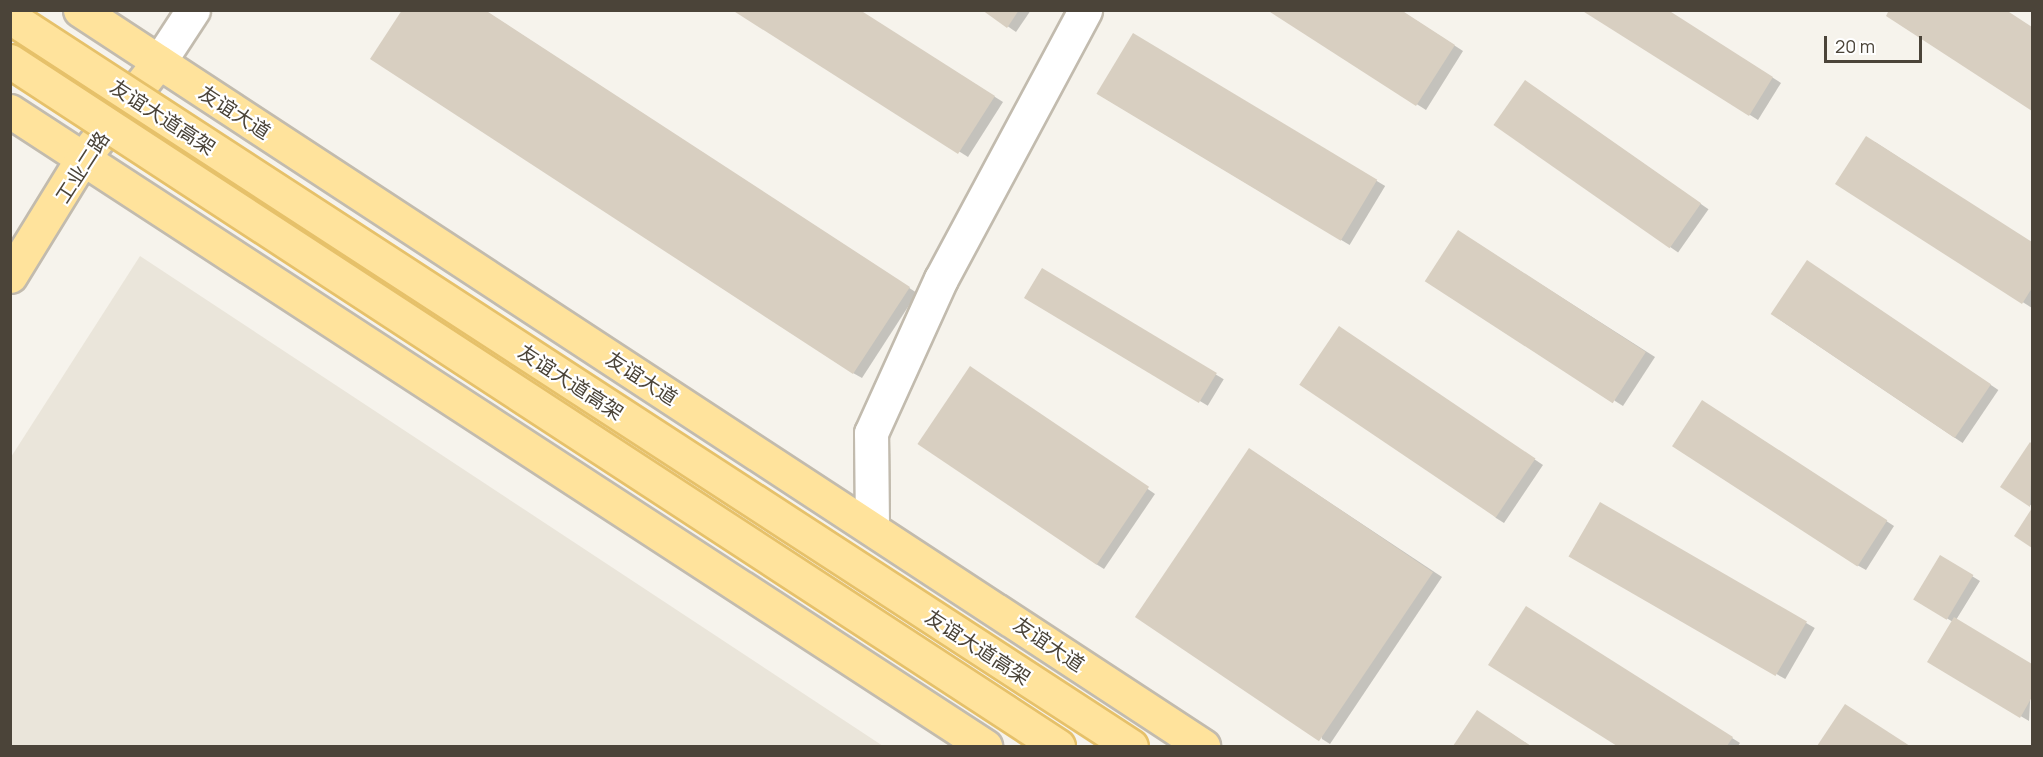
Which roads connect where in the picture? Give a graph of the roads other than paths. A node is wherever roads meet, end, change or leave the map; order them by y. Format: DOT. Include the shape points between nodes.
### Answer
graph roads {
  1 [pos="80,10"];
  2 [pos="193,10"];
  3 [pos="1085,10"];
  4 [pos="10,17"];
  5 [pos="10,62"];
  6 [pos="159,62"];
  7 [pos="10,111"];
  8 [pos="82,159"];
  9 [pos="10,276"];
  10 [pos="872,526"];
  11 [pos="984,747"];
  12 [pos="1058,747"];
  13 [pos="1131,747"];
  14 [pos="1203,747"];
  1 -- 6 [label="main road, 友谊大道"];
  2 -- 6 [label="street"];
  3 -- 10 [label="street" via="941,279 871,433"];
  4 -- 13 [label="main road, 友谊大道高架, bridge"];
  5 -- 12 [label="main road, 友谊大道高架, bridge"];
  6 -- 8 [label="main road, 工业二路"];
  6 -- 10 [label="main road, 友谊大道"];
  7 -- 8 [label="main road"];
  8 -- 9 [label="main road, 工业二路"];
  8 -- 11 [label="main road"];
  10 -- 14 [label="main road, 友谊大道"];
}
